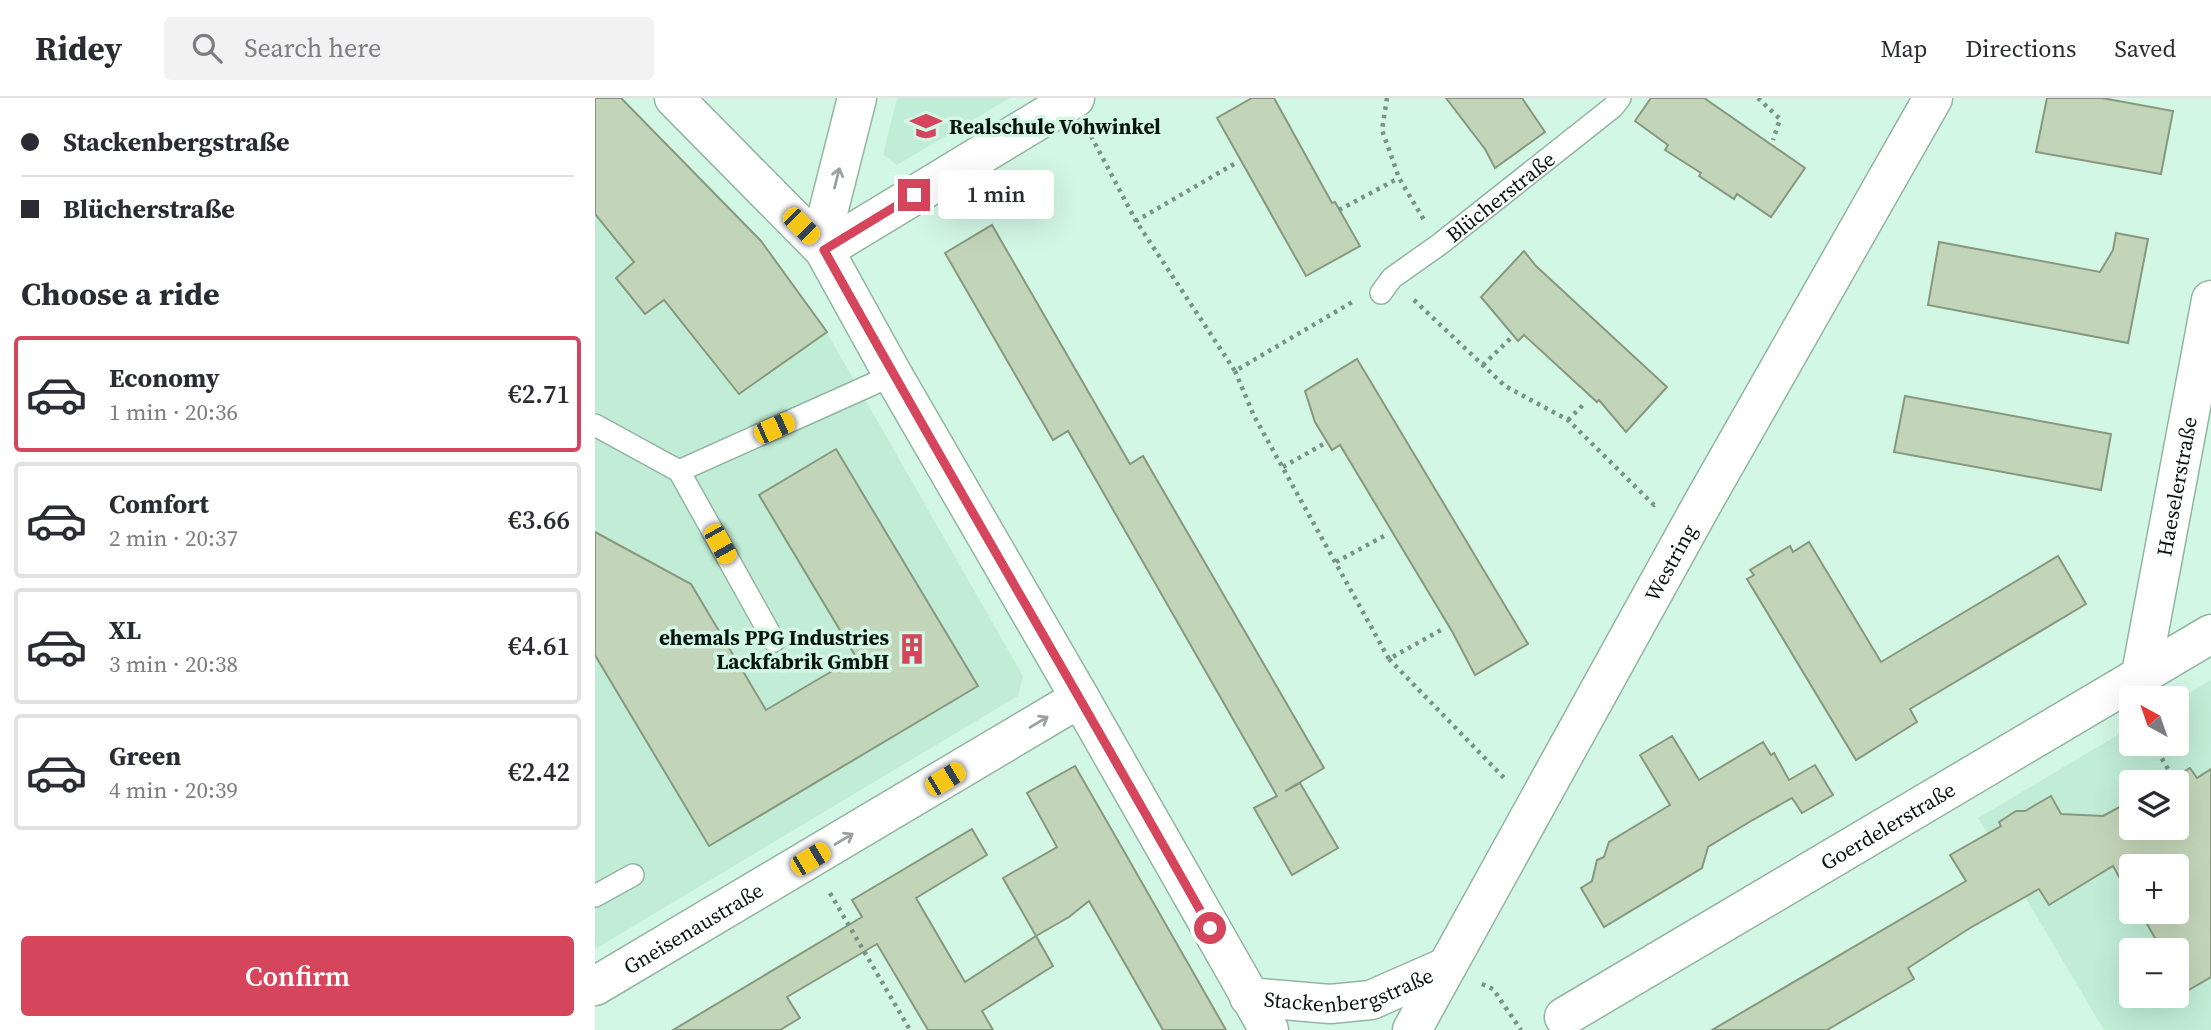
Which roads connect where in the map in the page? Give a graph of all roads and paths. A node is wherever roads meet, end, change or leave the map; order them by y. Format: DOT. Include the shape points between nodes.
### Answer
graph roads {
  1 [pos="674,98"];
  2 [pos="857,98"];
  3 [pos="1387,98"];
  4 [pos="1620,98"];
  5 [pos="1758,98"];
  6 [pos="1933,98"];
  7 [pos="1073,99"];
  8 [pos="1773,140"];
  9 [pos="1234,164"];
  10 [pos="1399,178"];
  11 [pos="1339,210"];
  12 [pos="1136,221"];
  13 [pos="1440,244"];
  14 [pos="822,247"];
  15 [pos="1386,286"];
  16 [pos="2211,299"];
  17 [pos="1513,336"];
  18 [pos="1483,365"];
  19 [pos="1235,371"];
  20 [pos="893,375"];
  21 [pos="1584,404"];
  22 [pos="1569,421"];
  23 [pos="595,425"];
  24 [pos="1327,442"];
  25 [pos="1283,467"];
  26 [pos="679,471"];
  27 [pos="1654,505"];
  28 [pos="1384,536"];
  29 [pos="1336,562"];
  30 [pos="1441,631"];
  31 [pos="2211,634"];
  32 [pos="774,640"];
  33 [pos="1389,659"];
  34 [pos="2141,674"];
  35 [pos="1080,698"];
  36 [pos="1534,808"];
  37 [pos="810,859"];
  38 [pos="633,875"];
  39 [pos="595,896"];
  40 [pos="1446,967"];
  41 [pos="595,986"];
  42 [pos="1249,997"];
  43 [pos="1564,1017"];
  44 [pos="910,1030"];
  45 [pos="1269,1030"];
  46 [pos="1412,1030"];
  47 [pos="1521,1030"];
  1 -- 14 [label="street, Stackenbergstraße"];
  14 -- 2 [label="street, one-way"];
  3 -- 10 [label="path" via="1382,130"];
  4 -- 13 [label="lane, Blücherstraße"];
  5 -- 8 [label="path" via="1780,119"];
  6 -- 36 [label="street, Westring"];
  7 -- 12 [label="path"];
  7 -- 14 [label="street"];
  9 -- 12 [label="path"];
  10 -- 11 [label="path"];
  10 -- 13 [label="path"];
  12 -- 19 [label="path"];
  13 -- 15 [label="lane, Blücherstraße"];
  14 -- 20 [label="street, Stackenbergstraße"];
  15 -- 18 [label="path"];
  15 -- 19 [label="path"];
  16 -- 34 [label="street, Haeselerstraße"];
  17 -- 18 [label="path"];
  18 -- 22 [label="path" via="1505,386"];
  19 -- 25 [label="path"];
  20 -- 26 [label="lane"];
  20 -- 35 [label="street, Stackenbergstraße"];
  21 -- 22 [label="path"];
  22 -- 27 [label="path"];
  23 -- 26 [label="lane"];
  24 -- 25 [label="path"];
  25 -- 29 [label="path"];
  26 -- 32 [label="lane"];
  28 -- 29 [label="path"];
  29 -- 33 [label="path"];
  30 -- 33 [label="path"];
  31 -- 34 [label="street, Goerdelerstraße"];
  33 -- 36 [label="path"];
  34 -- 43 [label="street, Goerdelerstraße"];
  37 -- 35 [label="street, Gneisenaustraße, one-way"];
  35 -- 42 [label="street, Stackenbergstraße"];
  36 -- 40 [label="street, Westring"];
  37 -- 41 [label="street, Gneisenaustraße"];
  37 -- 44 [label="path"];
  38 -- 39 [label="lane"];
  40 -- 42 [label="street, Stackenbergstraße" via="1371,1000 1330,1004"];
  40 -- 46 [label="street, Westring"];
  40 -- 47 [label="path" via="1493,989"];
  42 -- 45 [label="street, Stackenbergstraße"];
}
